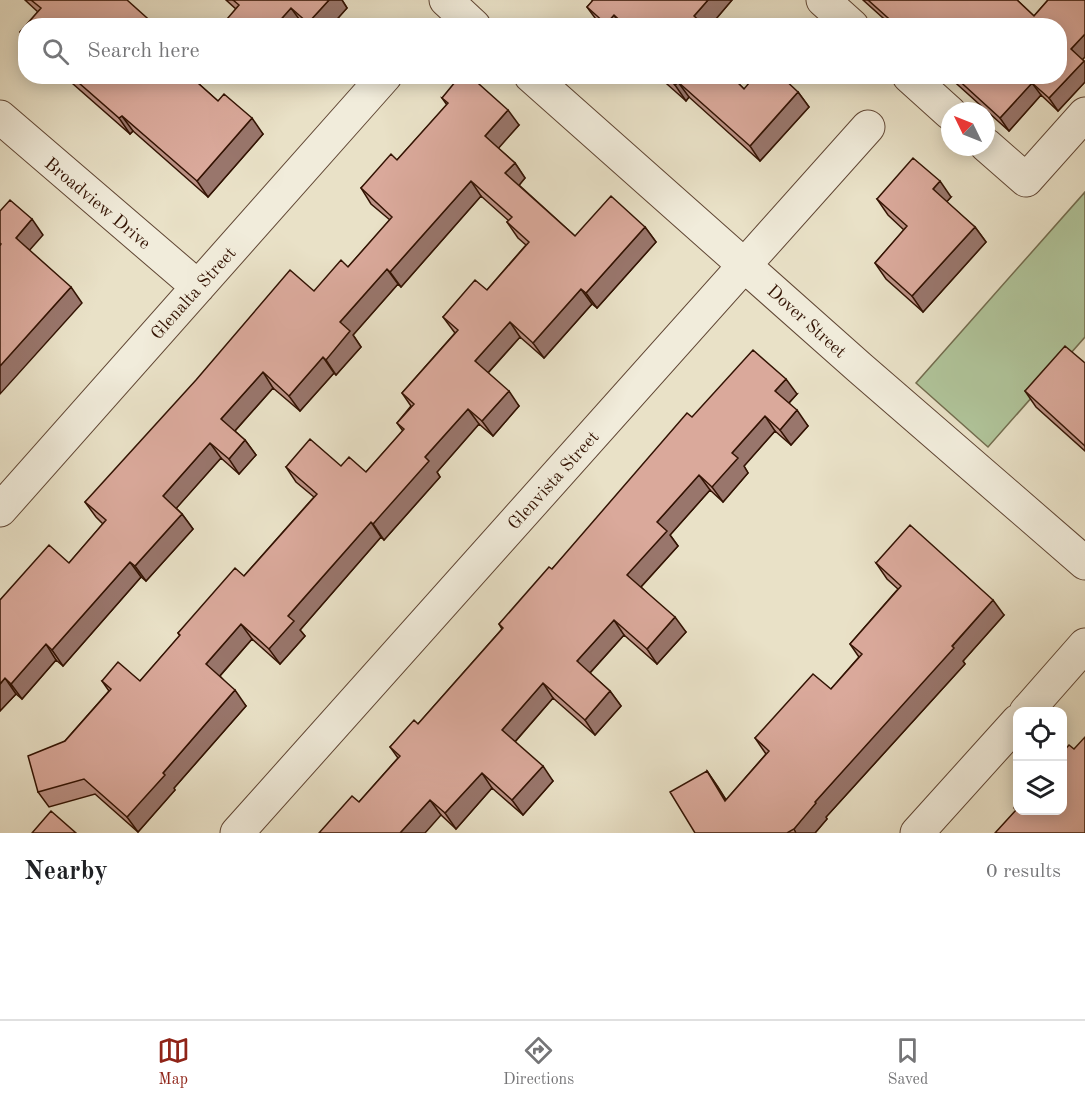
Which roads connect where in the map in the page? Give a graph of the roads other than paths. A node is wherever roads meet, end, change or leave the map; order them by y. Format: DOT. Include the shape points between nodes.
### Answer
graph roads {
  1 [pos="823,0"];
  2 [pos="442,10"];
  3 [pos="458,18"];
  4 [pos="843,18"];
  5 [pos="378,84"];
  6 [pos="540,84"];
  7 [pos="918,84"];
  8 [pos="941,105"];
  9 [pos="1085,114"];
  10 [pos="0,117"];
  11 [pos="868,127"];
  12 [pos="995,153"];
  13 [pos="744,266"];
  14 [pos="198,288"];
  15 [pos="0,510"];
  16 [pos="1085,563"];
  17 [pos="1085,645"];
  18 [pos="1030,707"];
  19 [pos="1013,725"];
  20 [pos="237,833"];
  21 [pos="917,833"];
  1 -- 4 [label="street"];
  2 -- 3 [label="street"];
  5 -- 14 [label="street, Glenalta Street"];
  6 -- 13 [label="street, Dover Street"];
  7 -- 8 [label="street"];
  9 -- 12 [label="street" via="1026,180"];
  10 -- 14 [label="street, Broadview Drive"];
  11 -- 13 [label="street, Glenvista Street"];
  13 -- 16 [label="street, Dover Street"];
  13 -- 20 [label="street, Glenvista Street"];
  14 -- 15 [label="street, Glenalta Street"];
  17 -- 18 [label="street"];
  19 -- 21 [label="street"];
}
